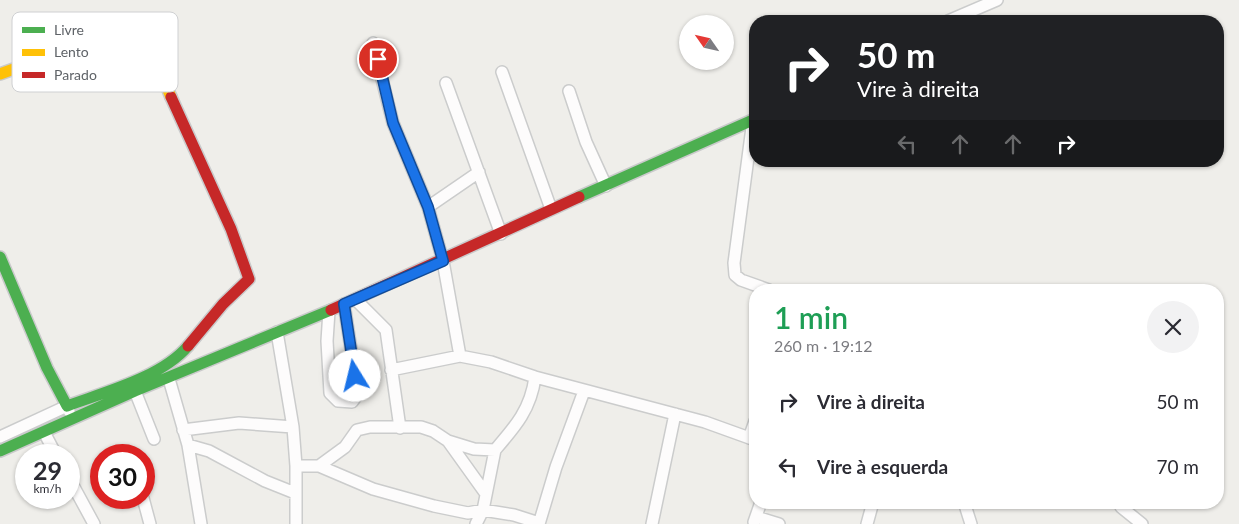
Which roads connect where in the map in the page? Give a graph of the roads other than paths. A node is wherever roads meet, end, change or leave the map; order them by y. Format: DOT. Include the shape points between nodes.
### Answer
graph roads {
  1 [pos="997,0"];
  2 [pos="962,15"];
  3 [pos="374,43"];
  4 [pos="12,70"];
  5 [pos="502,72"];
  6 [pos="0,74"];
  7 [pos="446,82"];
  8 [pos="569,91"];
  9 [pos="169,92"];
  10 [pos="749,122"];
  11 [pos="749,156"];
  12 [pos="479,172"];
  13 [pos="606,186"];
  14 [pos="428,207"];
  15 [pos="551,209"];
  16 [pos="501,234"];
  17 [pos="0,257"];
  18 [pos="443,261"];
  19 [pos="752,284"];
  20 [pos="356,300"];
  21 [pos="344,304"];
  22 [pos="329,311"];
  23 [pos="276,332"];
  24 [pos="460,356"];
  25 [pos="391,370"];
  26 [pos="535,377"];
  27 [pos="169,378"];
  28 [pos="135,391"];
  29 [pos="584,391"];
  30 [pos="67,406"];
  31 [pos="674,414"];
  32 [pos="74,419"];
  33 [pos="292,426"];
  34 [pos="400,428"];
  35 [pos="183,430"];
  36 [pos="44,432"];
  37 [pos="0,437"];
  38 [pos="154,438"];
  39 [pos="749,438"];
  40 [pos="448,441"];
  41 [pos="50,444"];
  42 [pos="188,445"];
  43 [pos="495,450"];
  44 [pos="0,451"];
  45 [pos="296,466"];
  46 [pos="319,466"];
  47 [pos="295,493"];
  48 [pos="486,494"];
  49 [pos="80,498"];
  50 [pos="146,509"];
  51 [pos="871,509"];
  52 [pos="966,509"];
  53 [pos="1123,509"];
  54 [pos="483,510"];
  55 [pos="755,520"];
  56 [pos="94,524"];
  57 [pos="150,524"];
  58 [pos="201,524"];
  59 [pos="296,524"];
  60 [pos="476,524"];
  61 [pos="539,524"];
  62 [pos="652,524"];
  63 [pos="779,524"];
  64 [pos="866,524"];
  65 [pos="971,524"];
  66 [pos="1142,524"];
  1 -- 2 [label="street"];
  3 -- 14 [label="street" via="393,123"];
  4 -- 6 [label="street"];
  5 -- 15 [label="street"];
  7 -- 12 [label="street"];
  8 -- 13 [label="street" via="586,142"];
  9 -- 30 [label="street" via="231,229 248,273 247,282 223,304 176,359 133,381"];
  10 -- 13 [label="street"];
  11 -- 19 [label="street" via="734,263 735,275"];
  12 -- 14 [label="street"];
  12 -- 16 [label="street"];
  13 -- 15 [label="street"];
  14 -- 18 [label="street"];
  15 -- 16 [label="street"];
  16 -- 18 [label="street"];
  17 -- 30 [label="street" via="47,368"];
  18 -- 20 [label="street"];
  18 -- 24 [label="street"];
  20 -- 21 [label="street"];
  20 -- 25 [label="street" via="384,327"];
  21 -- 22 [label="street"];
  21 -- 22 [label="street" via="358,394 352,402 338,401 330,393"];
  22 -- 23 [label="street"];
  23 -- 27 [label="street"];
  23 -- 33 [label="street"];
  24 -- 25 [label="street"];
  24 -- 26 [label="street" via="491,362"];
  25 -- 34 [label="street"];
  26 -- 29 [label="street"];
  26 -- 43 [label="street" via="530,398 517,426"];
  27 -- 28 [label="street"];
  27 -- 35 [label="street"];
  28 -- 32 [label="street"];
  28 -- 38 [label="street"];
  29 -- 31 [label="street"];
  29 -- 61 [label="street"];
  30 -- 32 [label="street"];
  30 -- 37 [label="street"];
  31 -- 39 [label="street"];
  31 -- 62 [label="street"];
  32 -- 36 [label="street"];
  33 -- 35 [label="street" via="239,423"];
  33 -- 45 [label="street"];
  34 -- 40 [label="street" via="422,427"];
  34 -- 46 [label="street" via="357,430 345,447"];
  35 -- 42 [label="street"];
  36 -- 41 [label="street"];
  36 -- 44 [label="street"];
  40 -- 43 [label="street" via="474,449"];
  40 -- 48 [label="street"];
  42 -- 47 [label="street" via="209,451 264,481"];
  42 -- 58 [label="street"];
  43 -- 48 [label="street"];
  45 -- 46 [label="street"];
  45 -- 47 [label="street"];
  46 -- 54 [label="street" via="373,489 434,506 468,513"];
  47 -- 59 [label="street"];
  48 -- 54 [label="street"];
  49 -- 56 [label="street"];
  50 -- 57 [label="street"];
  51 -- 64 [label="street"];
  52 -- 65 [label="street"];
  53 -- 66 [label="street"];
  54 -- 60 [label="street"];
  54 -- 61 [label="street" via="514,515"];
  55 -- 63 [label="street"];
}
